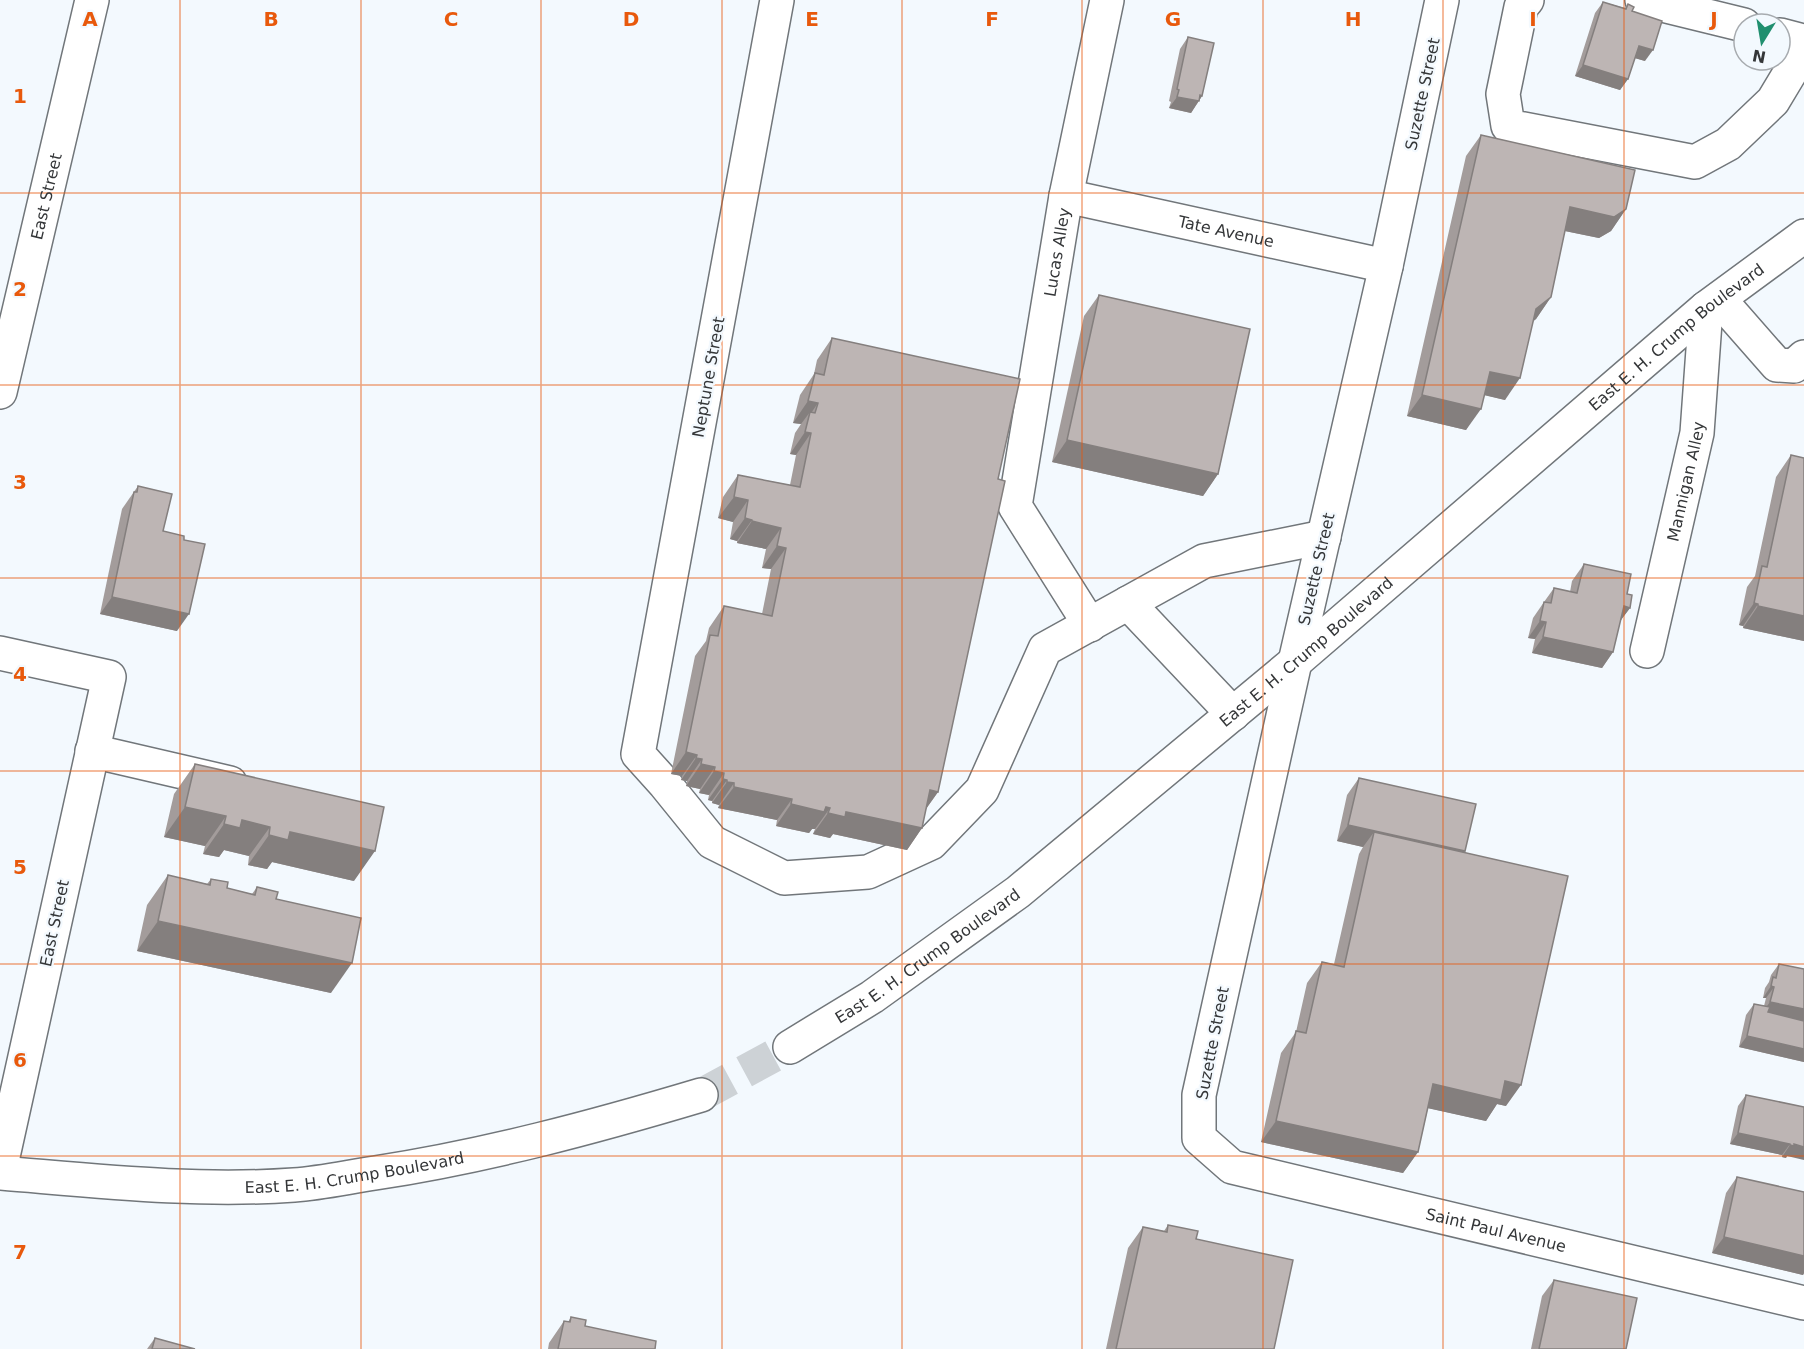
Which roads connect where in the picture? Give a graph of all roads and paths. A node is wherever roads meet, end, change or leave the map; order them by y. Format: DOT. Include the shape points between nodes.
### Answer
graph roads {
  1 [pos="92,0"];
  2 [pos="777,0"];
  3 [pos="1107,0"];
  4 [pos="1442,0"];
  5 [pos="1527,0"];
  6 [pos="1641,0"];
  7 [pos="1732,22"];
  8 [pos="1792,38"];
  9 [pos="1792,67"];
  10 [pos="1790,72"];
  11 [pos="1066,196"];
  12 [pos="1804,236"];
  13 [pos="1386,266"];
  14 [pos="1712,303"];
  15 [pos="1804,357"];
  16 [pos="0,392"];
  17 [pos="1323,537"];
  18 [pos="1128,603"];
  19 [pos="1089,624"];
  20 [pos="1647,651"];
  21 [pos="0,653"];
  22 [pos="1295,662"];
  23 [pos="1233,714"];
  24 [pos="92,751"];
  25 [pos="261,790"];
  26 [pos="790,1047"];
  27 [pos="701,1095"];
  28 [pos="1199,1138"];
  29 [pos="0,1171"];
  30 [pos="1804,1304"];
  1 -- 16 [label="street, East Street"];
  2 -- 19 [label="street, Neptune Street" via="638,754 712,843 784,878 868,872 931,843 982,790 1045,649"];
  3 -- 11 [label="street, Lucas Alley"];
  4 -- 13 [label="street, Suzette Street"];
  5 -- 10 [label="street" via="1521,7 1503,94 1508,126 1695,162 1728,144 1773,102"];
  6 -- 7 [label="street"];
  8 -- 9 [label="street" via="1799,40"];
  11 -- 13 [label="street, Tate Avenue"];
  11 -- 19 [label="street, Lucas Alley" via="1015,506"];
  12 -- 14 [label="street, East E. H. Crump Boulevard"];
  13 -- 17 [label="street, Suzette Street"];
  14 -- 15 [label="street" via="1777,365 1794,366"];
  14 -- 20 [label="street, Mannigan Alley" via="1697,433"];
  14 -- 22 [label="street, East E. H. Crump Boulevard"];
  17 -- 18 [label="street" via="1204,561"];
  17 -- 22 [label="street, Suzette Street"];
  18 -- 19 [label="street"];
  18 -- 23 [label="street"];
  21 -- 24 [label="street, East Street" via="109,677"];
  22 -- 23 [label="street, East E. H. Crump Boulevard"];
  22 -- 28 [label="street, Suzette Street" via="1199,1095"];
  23 -- 26 [label="street, East E. H. Crump Boulevard" via="1018,892 872,997"];
  24 -- 25 [label="street"];
  24 -- 29 [label="street, East Street"];
  27 -- 29 [label="street, East E. H. Crump Boulevard" via="593,1127 435,1163 296,1185 148,1186"];
  28 -- 30 [label="street, Saint Paul Avenue" via="1232,1167"];
}
